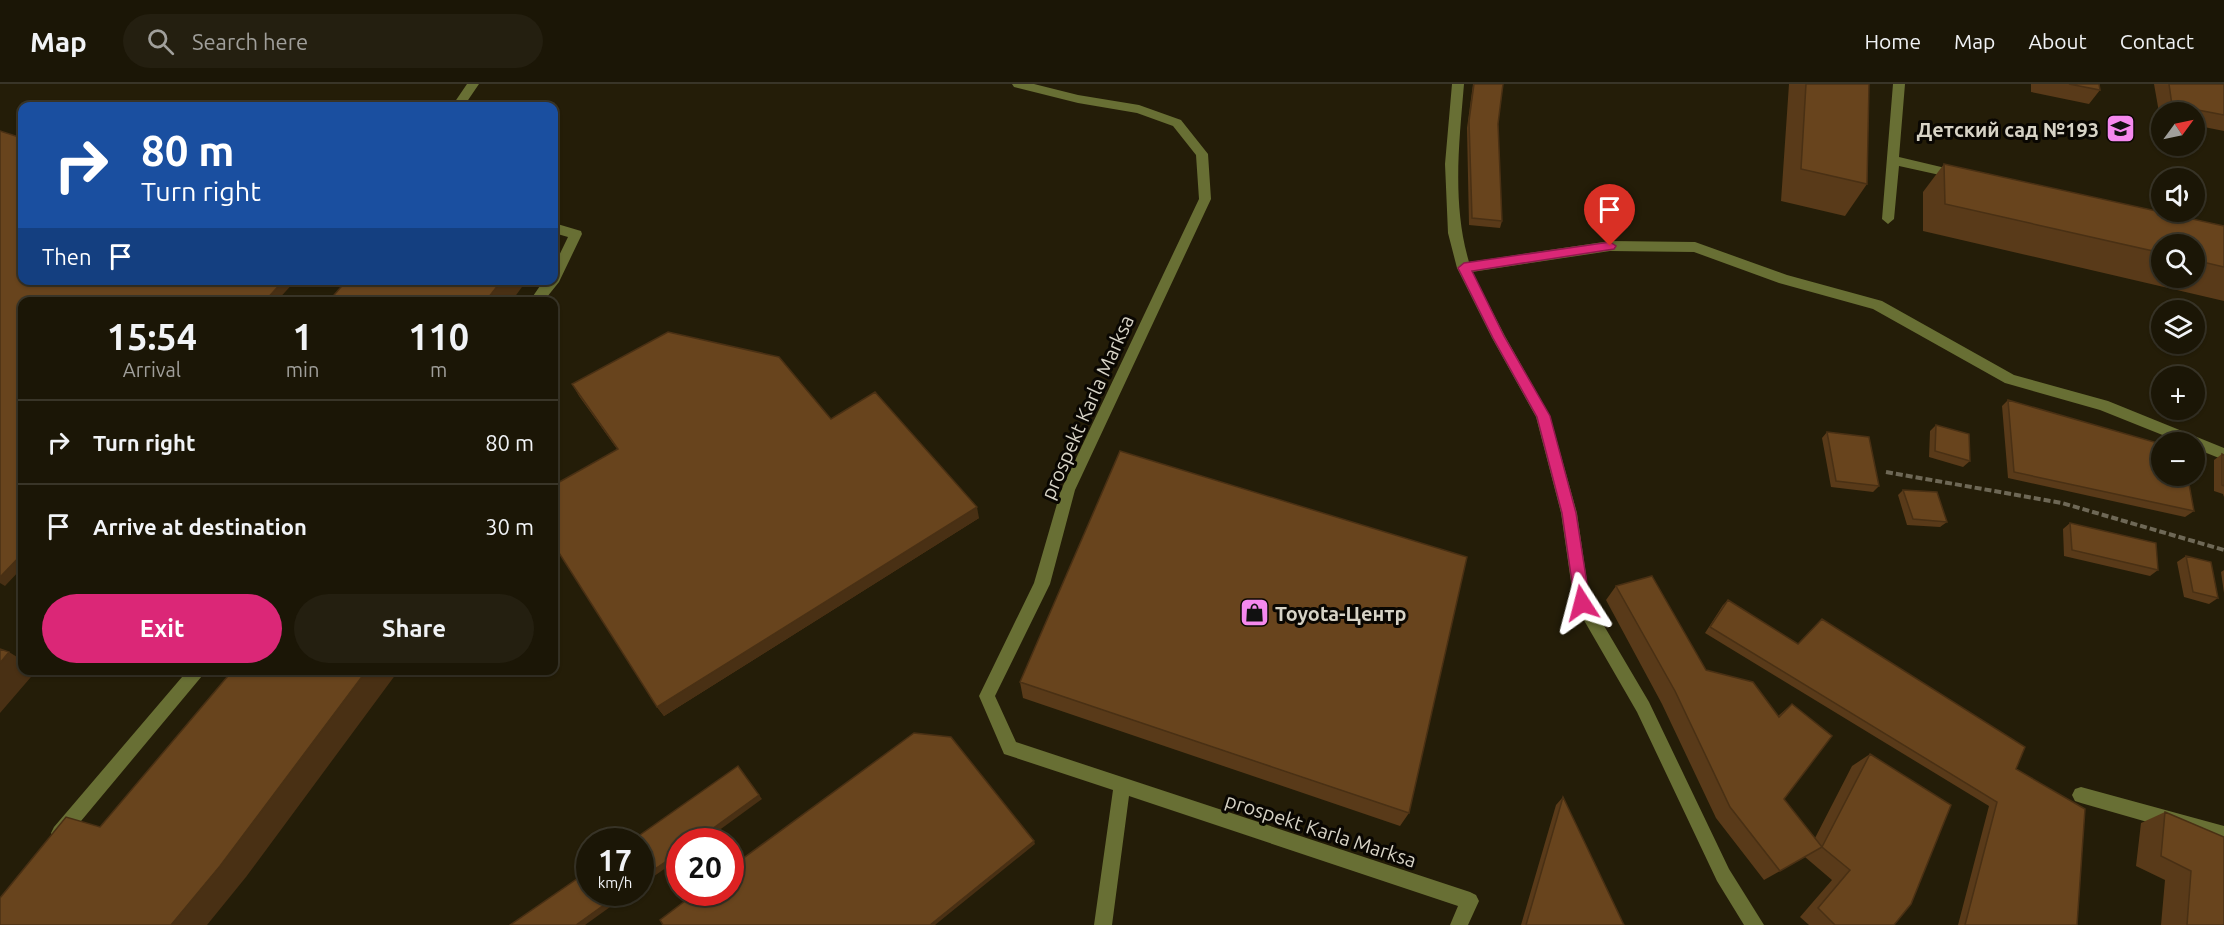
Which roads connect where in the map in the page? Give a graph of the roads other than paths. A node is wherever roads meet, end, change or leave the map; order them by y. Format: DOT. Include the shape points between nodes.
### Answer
graph roads {
  1 [pos="473,84"];
  2 [pos="1018,84"];
  3 [pos="1458,84"];
  4 [pos="1899,84"];
  5 [pos="461,102"];
  6 [pos="1893,160"];
  7 [pos="1973,178"];
  8 [pos="1888,219"];
  9 [pos="558,229"];
  10 [pos="1464,268"];
  11 [pos="558,269"];
  12 [pos="2224,454"];
  13 [pos="195,675"];
  14 [pos="1122,785"];
  15 [pos="2081,795"];
  16 [pos="2224,835"];
  17 [pos="52,842"];
  18 [pos="1103,925"];
  19 [pos="1460,925"];
  20 [pos="1755,925"];
  1 -- 5 [label="street"];
  2 -- 14 [label="street, prospekt Karla Marksa" via="1139,109 1177,123 1202,154 1205,199 1068,490 1042,584 987,696 1010,748"];
  3 -- 10 [label="street" via="1451,164 1454,233"];
  4 -- 6 [label="street"];
  6 -- 7 [label="street"];
  6 -- 8 [label="street"];
  9 -- 11 [label="street" via="576,234"];
  10 -- 12 [label="street" via="1610,246 1695,247 1784,279 1877,305 2010,379 2103,405"];
  10 -- 20 [label="street" via="1543,416 1569,513 1582,603 1643,707 1723,875"];
  13 -- 17 [label="street"];
  14 -- 18 [label="street"];
  14 -- 19 [label="street, prospekt Karla Marksa" via="1470,902"];
  15 -- 16 [label="street"];
}
